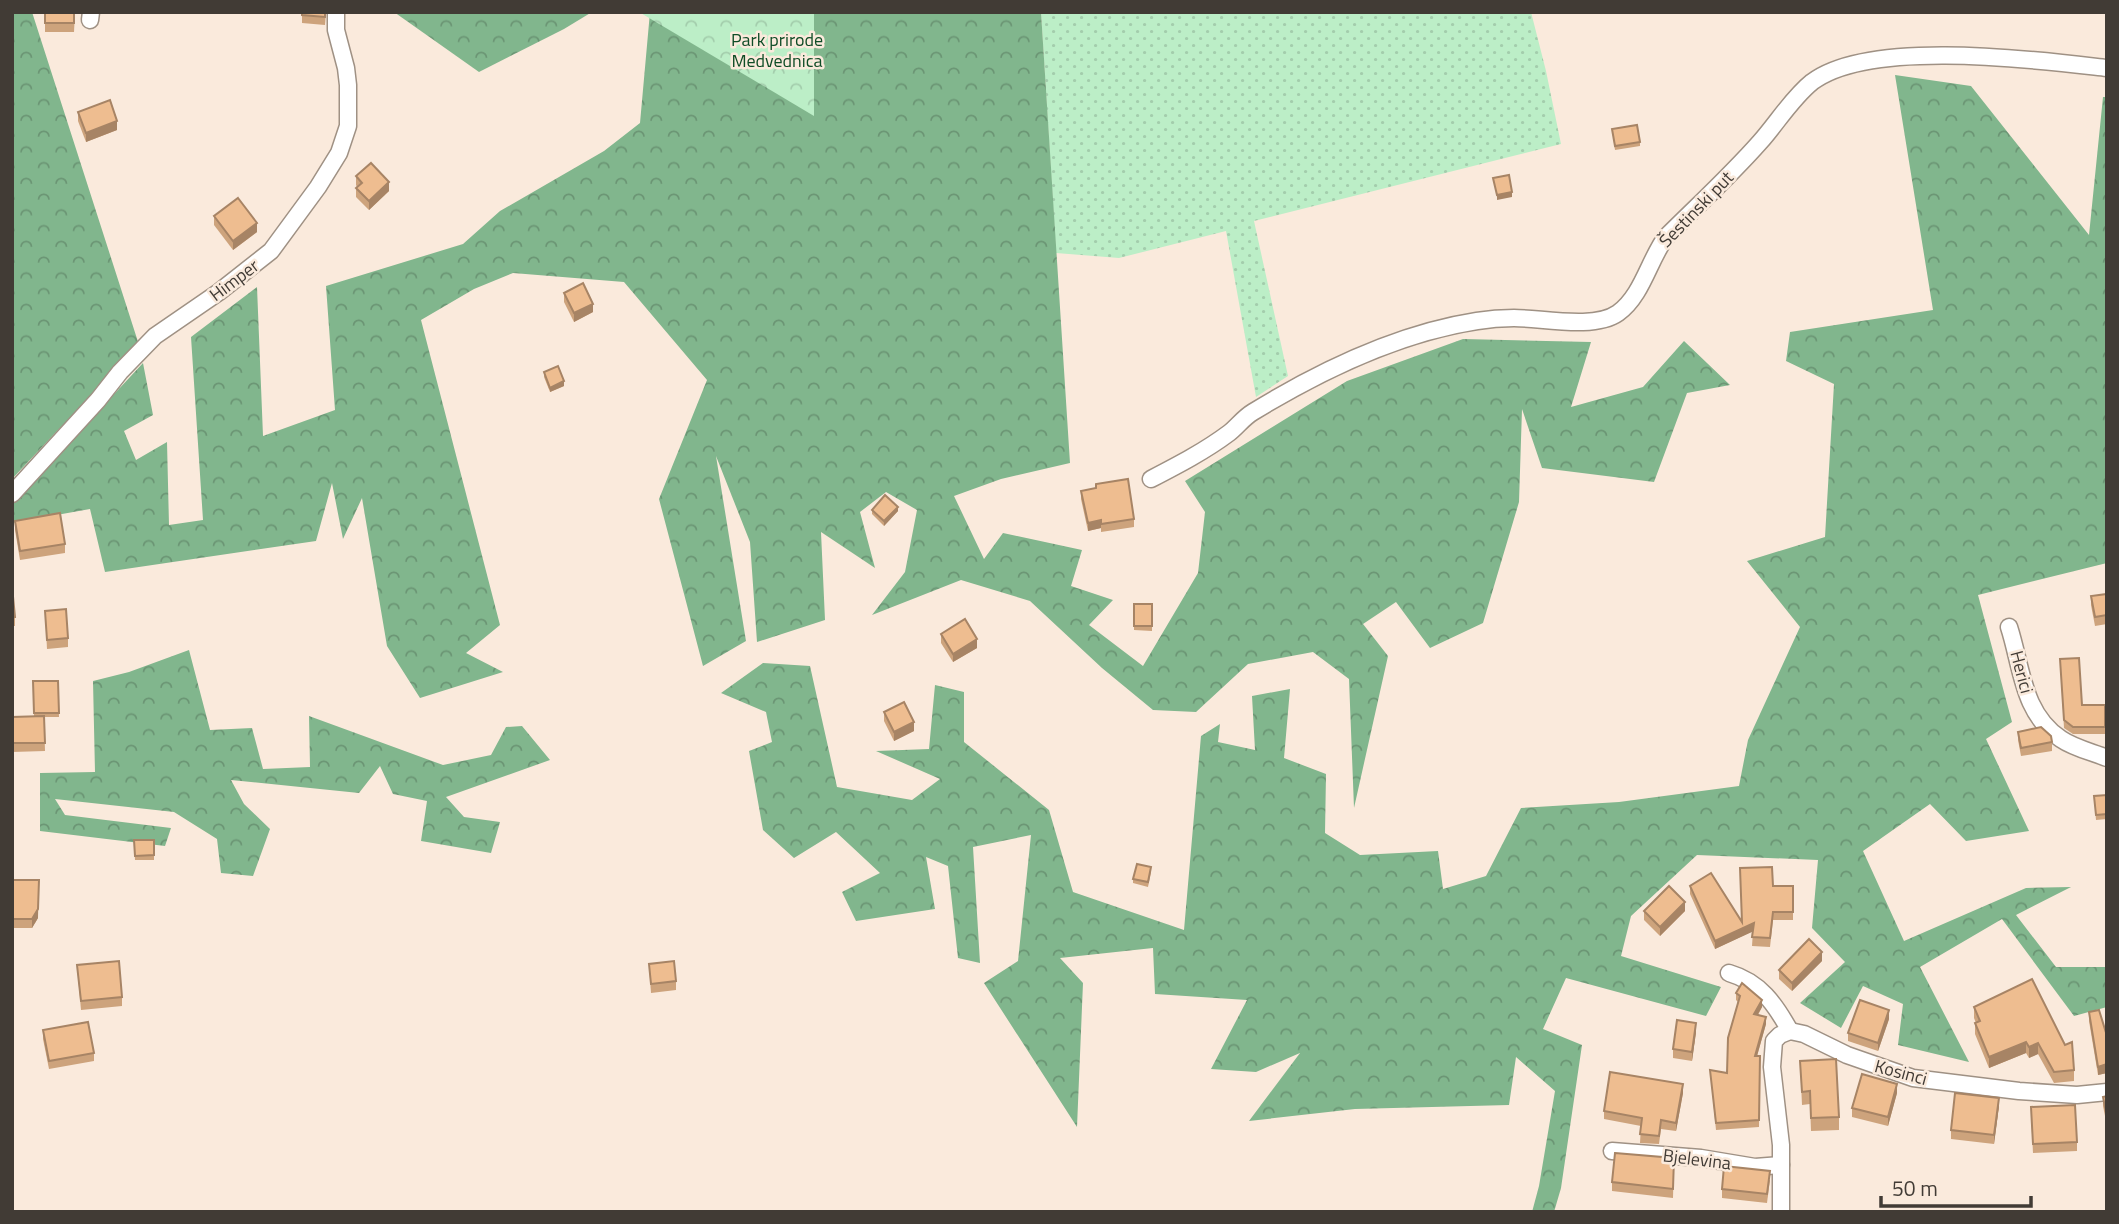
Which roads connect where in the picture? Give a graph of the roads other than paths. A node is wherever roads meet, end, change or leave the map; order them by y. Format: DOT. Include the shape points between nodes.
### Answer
graph roads {
  1 [pos="335,12"];
  2 [pos="2107,68"];
  3 [pos="1151,479"];
  4 [pos="12,494"];
  5 [pos="2009,627"];
  6 [pos="2107,758"];
  7 [pos="1729,972"];
  8 [pos="1790,1031"];
  9 [pos="2107,1092"];
  10 [pos="1612,1151"];
  11 [pos="1782,1165"];
  12 [pos="1781,1212"];
  1 -- 4 [label="street, Himper" via="347,76 348,126 339,153 318,187 271,251 155,337"];
  2 -- 3 [label="street, Šestinski put" via="1951,56 1877,60 1833,70 1801,92 1739,166 1666,237 1637,290 1618,313 1591,321 1483,320 1378,348 1249,414 1231,432"];
  5 -- 6 [label="street, Herici" via="2027,696 2039,717 2061,739"];
  7 -- 8 [label="street" via="1761,989"];
  8 -- 9 [label="street, Kosinci" via="1913,1078 2019,1091"];
  8 -- 11 [label="street" via="1774,1041 1772,1051"];
  10 -- 11 [label="street, Bjelevina" via="1755,1167"];
  11 -- 12 [label="street"];
}
